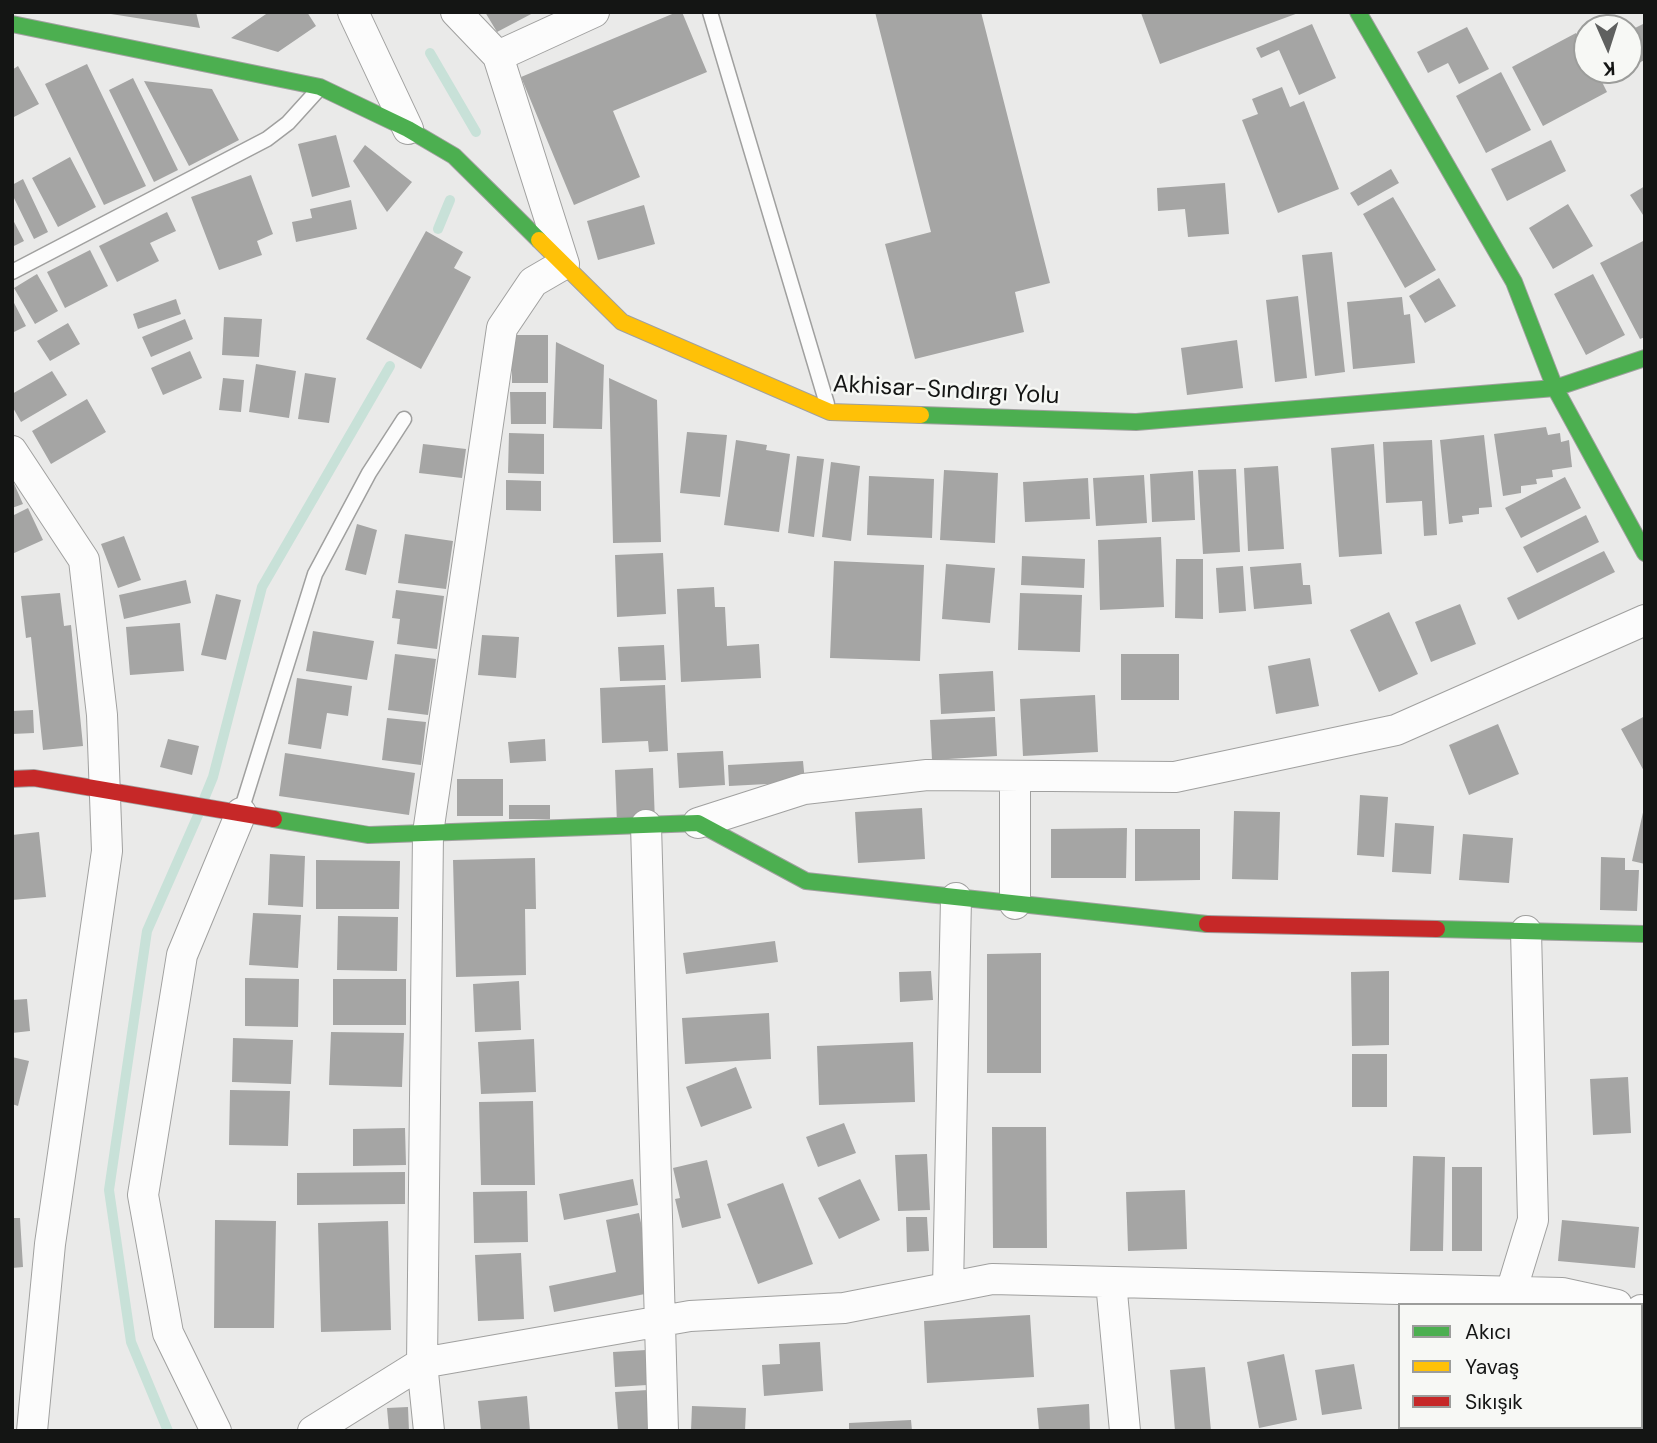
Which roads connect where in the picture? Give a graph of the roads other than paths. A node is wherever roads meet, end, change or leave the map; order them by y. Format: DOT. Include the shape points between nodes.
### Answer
graph roads {
  1 [pos="353,12"];
  2 [pos="456,12"];
  3 [pos="594,12"];
  4 [pos="710,12"];
  5 [pos="1358,12"];
  6 [pos="12,24"];
  7 [pos="498,56"];
  8 [pos="320,87"];
  9 [pos="408,129"];
  10 [pos="564,264"];
  11 [pos="12,272"];
  12 [pos="1645,358"];
  13 [pos="1555,388"];
  14 [pos="830,412"];
  15 [pos="404,419"];
  16 [pos="12,451"];
  17 [pos="1645,554"];
  18 [pos="1645,620"];
  19 [pos="1015,776"];
  20 [pos="12,779"];
  21 [pos="105,789"];
  22 [pos="236,812"];
  23 [pos="698,822"];
  24 [pos="646,825"];
  25 [pos="428,833"];
  26 [pos="956,898"];
  27 [pos="1015,904"];
  28 [pos="1525,931"];
  29 [pos="1645,934"];
  30 [pos="1111,1282"];
  31 [pos="948,1287"];
  32 [pos="1511,1292"];
  33 [pos="1608,1303"];
  34 [pos="662,1321"];
  35 [pos="422,1363"];
  36 [pos="1643,1398"];
  37 [pos="1645,1416"];
  38 [pos="32,1431"];
  39 [pos="216,1431"];
  40 [pos="313,1431"];
  41 [pos="429,1431"];
  42 [pos="663,1431"];
  43 [pos="1125,1431"];
  1 -- 9 [label="street"];
  2 -- 7 [label="street"];
  3 -- 7 [label="street"];
  4 -- 14 [label="lane"];
  5 -- 13 [label="street" via="1514,282"];
  6 -- 8 [label="street, Akhisar-Sındırgı Yolu"];
  7 -- 10 [label="street"];
  8 -- 9 [label="street, Akhisar-Sındırgı Yolu"];
  8 -- 11 [label="lane" via="267,139"];
  9 -- 10 [label="street, Akhisar-Sındırgı Yolu" via="454,156"];
  10 -- 14 [label="street, Akhisar-Sındırgı Yolu" via="622,322"];
  10 -- 25 [label="street" via="533,282 502,328"];
  12 -- 13 [label="street, Akhisar-Sındırgı Yolu"];
  13 -- 14 [label="street, Akhisar-Sındırgı Yolu" via="1136,422"];
  13 -- 17 [label="street"];
  15 -- 22 [label="lane" via="315,574"];
  16 -- 21 [label="street" via="84,559 102,715"];
  18 -- 19 [label="street" via="1396,730 1175,777"];
  19 -- 23 [label="street" via="927,775 804,789"];
  19 -- 27 [label="street"];
  20 -- 21 [label="street"];
  21 -- 22 [label="street"];
  21 -- 38 [label="street" via="107,851 50,1244"];
  22 -- 25 [label="street" via="369,835"];
  22 -- 39 [label="street" via="182,955 143,1195 168,1333"];
  23 -- 24 [label="street"];
  23 -- 26 [label="street" via="806,881"];
  24 -- 25 [label="street"];
  24 -- 34 [label="street"];
  25 -- 35 [label="street"];
  26 -- 27 [label="street"];
  26 -- 31 [label="street"];
  27 -- 28 [label="street" via="1182,923"];
  28 -- 29 [label="street"];
  28 -- 32 [label="street" via="1533,1220"];
  30 -- 31 [label="street" via="992,1279"];
  30 -- 32 [label="street"];
  30 -- 43 [label="street"];
  31 -- 34 [label="street" via="844,1308"];
  32 -- 33 [label="street" via="1562,1293"];
  34 -- 35 [label="street"];
  34 -- 42 [label="street"];
  35 -- 40 [label="street"];
  35 -- 41 [label="street"];
  36 -- 37 [label="street"];
}
